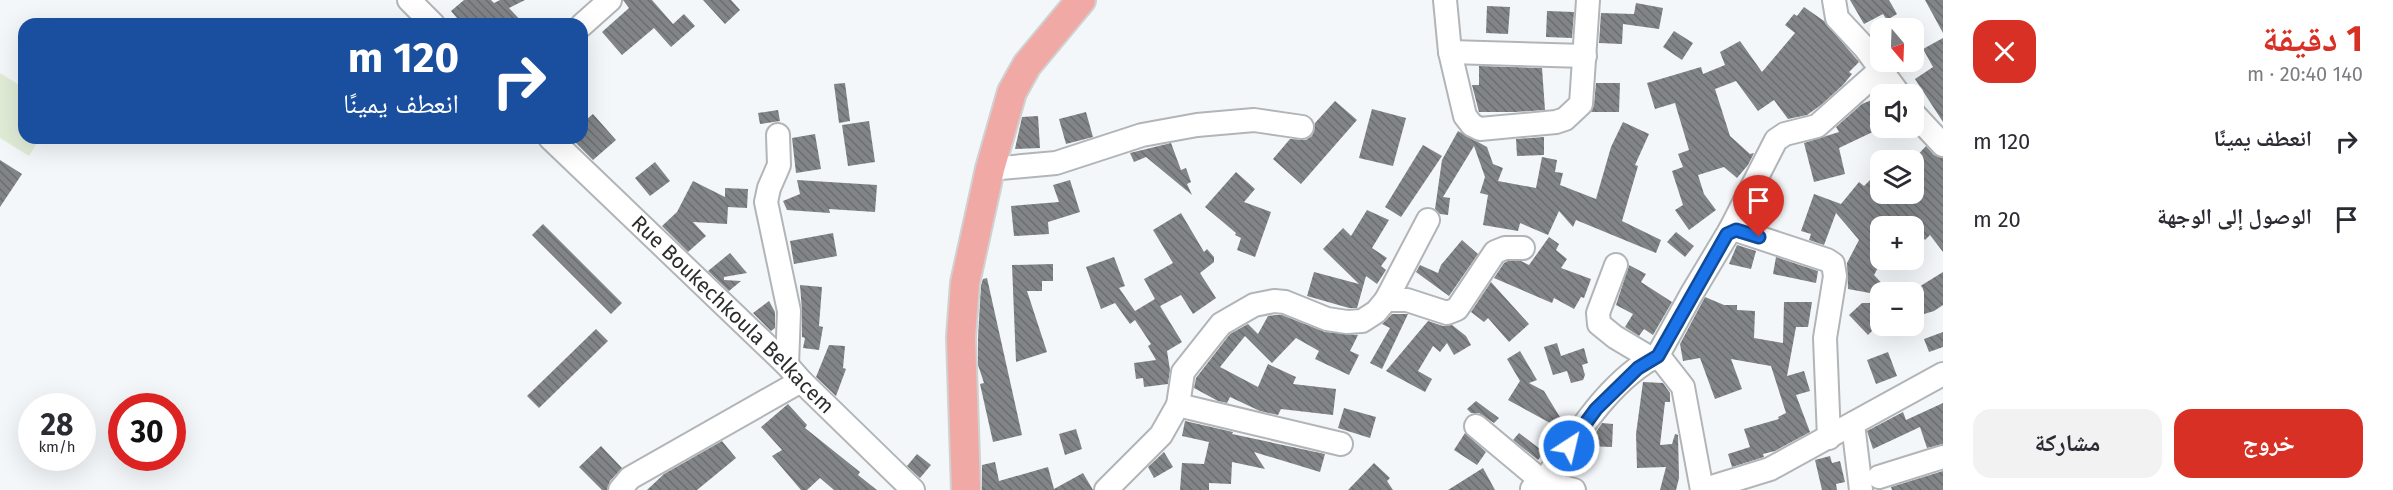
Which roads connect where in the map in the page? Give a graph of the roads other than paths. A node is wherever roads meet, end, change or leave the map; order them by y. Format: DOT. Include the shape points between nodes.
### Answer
graph roads {
  1 [pos="409,0"];
  2 [pos="610,0"];
  3 [pos="1081,0"];
  4 [pos="1445,0"];
  5 [pos="1588,0"];
  6 [pos="1834,0"];
  7 [pos="427,18"];
  8 [pos="588,20"];
  9 [pos="1450,52"];
  10 [pos="1870,55"];
  11 [pos="1585,56"];
  12 [pos="1879,72"];
  13 [pos="1924,125"];
  14 [pos="1302,128"];
  15 [pos="778,135"];
  16 [pos="556,144"];
  17 [pos="1943,145"];
  18 [pos="990,169"];
  19 [pos="1428,220"];
  20 [pos="1730,230"];
  21 [pos="1523,248"];
  22 [pos="1616,265"];
  23 [pos="1386,300"];
  24 [pos="1655,357"];
  25 [pos="794,373"];
  26 [pos="1943,374"];
  27 [pos="1178,405"];
  28 [pos="1853,423"];
  29 [pos="1476,426"];
  30 [pos="1829,438"];
  31 [pos="1341,444"];
  32 [pos="1943,457"];
  33 [pos="1537,486"];
  34 [pos="1875,486"];
  35 [pos="620,490"];
  36 [pos="913,490"];
  37 [pos="966,490"];
  38 [pos="1106,490"];
  39 [pos="1574,490"];
  40 [pos="1702,490"];
  1 -- 7 [label="street"];
  2 -- 8 [label="street"];
  3 -- 18 [label="main road" via="1027,65 1012,92"];
  4 -- 9 [label="street"];
  5 -- 11 [label="street"];
  6 -- 10 [label="street" via="1838,18"];
  9 -- 11 [label="street"];
  9 -- 11 [label="street" via="1465,116 1480,129 1566,118 1581,104"];
  12 -- 20 [label="street" via="1817,126 1776,140"];
  13 -- 17 [label="street"];
  14 -- 18 [label="street" via="1254,120 1197,125 1142,135 1056,163"];
  15 -- 25 [label="street" via="780,165 766,202 789,311"];
  16 -- 25 [label="street, Rue Boukechkoula Belkacem"];
  18 -- 37 [label="main road" via="965,283 961,337"];
  19 -- 23 [label="street"];
  20 -- 24 [label="street"];
  20 -- 30 [label="street" via="1833,264 1835,276 1825,339"];
  21 -- 23 [label="street" via="1495,252 1457,309 1447,313 1407,300"];
  22 -- 24 [label="street" via="1598,313 1599,324 1615,337"];
  23 -- 27 [label="street" via="1362,321 1347,322 1327,319 1286,302 1254,305 1221,324 1183,372"];
  24 -- 33 [label="street" via="1596,409"];
  24 -- 40 [label="street" via="1683,387"];
  25 -- 35 [label="street" via="630,478"];
  25 -- 36 [label="street, Rue Boukechkoula Belkacem"];
  26 -- 28 [label="street"];
  27 -- 31 [label="street"];
  27 -- 38 [label="street" via="1161,435"];
  28 -- 30 [label="street"];
  28 -- 34 [label="street" via="1857,457"];
  29 -- 33 [label="street"];
  30 -- 40 [label="street" via="1770,469"];
  32 -- 34 [label="street"];
  33 -- 39 [label="street"];
}
